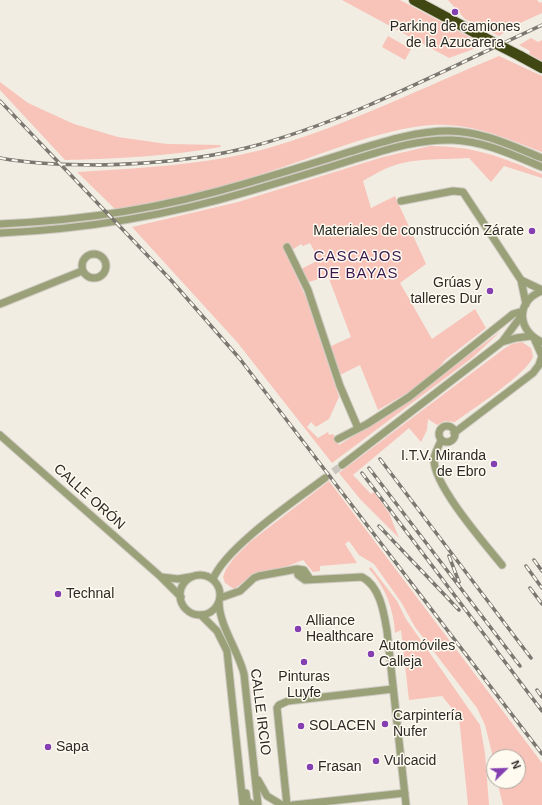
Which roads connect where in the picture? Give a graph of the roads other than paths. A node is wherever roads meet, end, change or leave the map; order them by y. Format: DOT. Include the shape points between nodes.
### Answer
graph roads {
  1 [pos="414,0"];
  2 [pos="542,67"];
  3 [pos="542,158"];
  4 [pos="542,166"];
  5 [pos="401,201"];
  6 [pos="0,224"];
  7 [pos="0,233"];
  8 [pos="287,247"];
  9 [pos="82,271"];
  10 [pos="521,280"];
  11 [pos="542,290"];
  12 [pos="0,304"];
  13 [pos="526,304"];
  14 [pos="523,313"];
  15 [pos="533,337"];
  16 [pos="502,342"];
  17 [pos="542,342"];
  18 [pos="542,356"];
  19 [pos="358,428"];
  20 [pos="453,431"];
  21 [pos="0,435"];
  22 [pos="338,439"];
  23 [pos="442,442"];
  24 [pos="342,465"];
  25 [pos="325,478"];
  26 [pos="502,565"];
  27 [pos="193,576"];
  28 [pos="161,577"];
  29 [pos="213,579"];
  30 [pos="181,597"];
  31 [pos="219,600"];
  32 [pos="201,615"];
  33 [pos="393,689"];
  34 [pos="239,767"];
  35 [pos="256,776"];
  36 [pos="405,793"];
  37 [pos="243,805"];
  38 [pos="253,805"];
  39 [pos="258,805"];
  40 [pos="282,805"];
  41 [pos="287,805"];
  42 [pos="294,805"];
  43 [pos="406,805"];
  1 -- 2 [label="highway, bridge"];
  3 -- 6 [label="street" via="471,133 418,133 164,206 80,219"];
  4 -- 7 [label="street" via="477,143 454,140 427,141 390,149 214,202 152,217 75,228"];
  5 -- 10 [label="street" via="453,190 463,192"];
  8 -- 19 [label="street" via="308,290 340,386"];
  9 -- 12 [label="street"];
  10 -- 11 [label="street"];
  10 -- 13 [label="street"];
  11 -- 13 [label="street" via="530,297"];
  13 -- 14 [label="street"];
  14 -- 15 [label="street" via="526,330"];
  14 -- 16 [label="street"];
  14 -- 19 [label="street" via="513,314 409,397"];
  15 -- 16 [label="street" via="520,337"];
  15 -- 17 [label="street"];
  15 -- 18 [label="street"];
  16 -- 24 [label="street"];
  18 -- 20 [label="street" via="540,365 533,373 461,428"];
  19 -- 22 [label="street"];
  20 -- 23 [label="street" via="452,440"];
  20 -- 23 [label="street" via="446,427 442,429 439,433"];
  21 -- 28 [label="street, CALLE ORÓN"];
  23 -- 26 [label="street" via="434,460 440,478 456,504"];
  25 -- 29 [label="street" via="251,535 221,565"];
  27 -- 28 [label="street" via="178,579"];
  27 -- 29 [label="street"];
  27 -- 30 [label="street" via="181,588"];
  28 -- 30 [label="street, CALLE ORÓN"];
  29 -- 31 [label="street" via="219,587"];
  30 -- 32 [label="street" via="187,610"];
  31 -- 32 [label="street" via="215,609"];
  31 -- 33 [label="street" via="240,591 259,576 297,569 304,570 310,579 355,576 366,579 377,594 385,616"];
  31 -- 35 [label="street, CALLE IRCIO" via="220,617 239,655 244,674"];
  32 -- 34 [label="street, CALLE IRCIO" via="217,631 227,651"];
  33 -- 36 [label="street"];
  33 -- 41 [label="street" via="280,703 277,708"];
  34 -- 37 [label="street, CALLE IRCIO"];
  34 -- 38 [label="street" via="244,773 247,801"];
  35 -- 39 [label="street, CALLE IRCIO"];
  35 -- 40 [label="street" via="267,796"];
  36 -- 42 [label="street"];
  36 -- 43 [label="street"];
}
